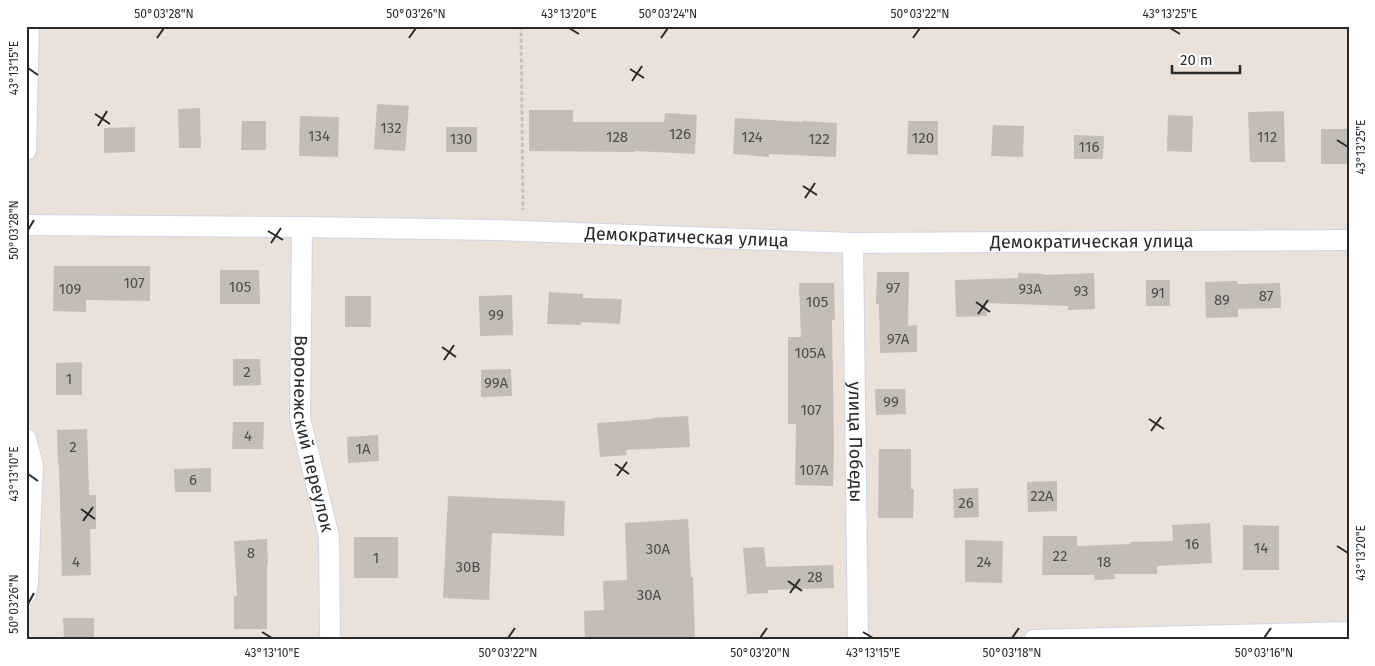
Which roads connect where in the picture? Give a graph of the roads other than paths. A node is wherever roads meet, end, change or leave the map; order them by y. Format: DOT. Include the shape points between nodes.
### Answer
graph roads {
  1 [pos="30,26"];
  2 [pos="26,150"];
  3 [pos="26,224"];
  4 [pos="302,227"];
  5 [pos="1349,240"];
  6 [pos="853,244"];
  7 [pos="26,439"];
  8 [pos="26,594"];
  9 [pos="1349,632"];
  10 [pos="330,640"];
  11 [pos="858,640"];
  12 [pos="1034,640"];
  1 -- 2 [label="street"];
  3 -- 4 [label="street, Демократическая улица"];
  4 -- 6 [label="street, Демократическая улица" via="524,231"];
  4 -- 10 [label="street, Воронежский переулок" via="300,418 328,537"];
  5 -- 6 [label="street, Демократическая улица"];
  6 -- 11 [label="street, улица Победы"];
  7 -- 8 [label="street" via="32,465"];
  9 -- 12 [label="street"];
}
